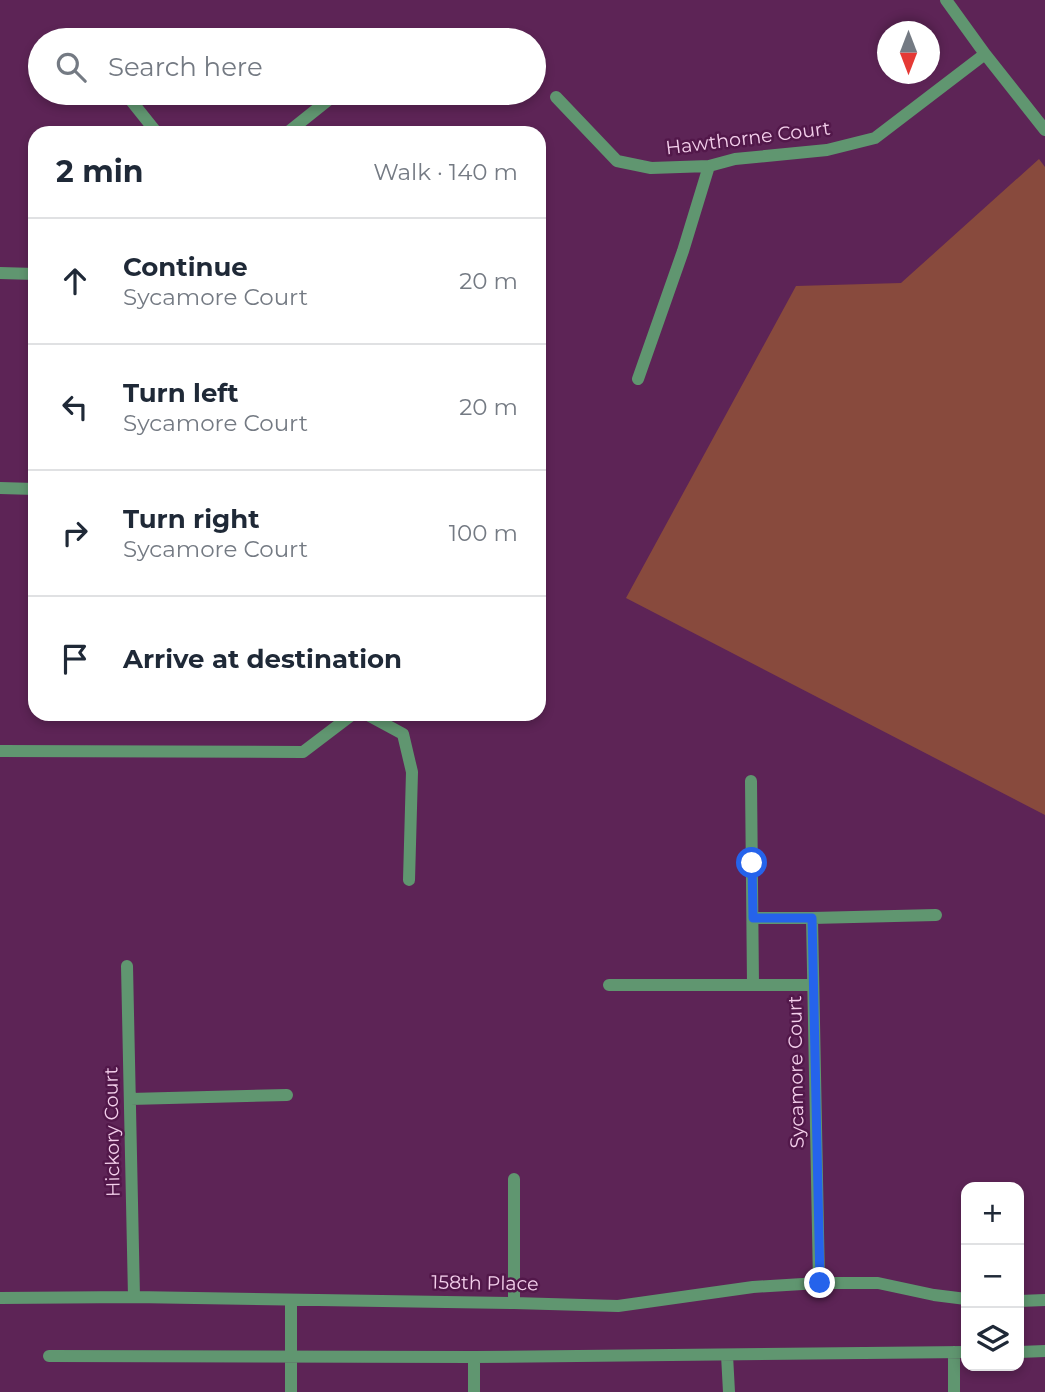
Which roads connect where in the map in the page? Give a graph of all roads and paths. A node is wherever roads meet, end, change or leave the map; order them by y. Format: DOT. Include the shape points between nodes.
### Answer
graph roads {
  1 [pos="946,0"];
  2 [pos="985,54"];
  3 [pos="556,97"];
  4 [pos="135,105"];
  5 [pos="322,105"];
  6 [pos="151,126"];
  7 [pos="297,126"];
  8 [pos="1045,130"];
  9 [pos="709,166"];
  10 [pos="0,273"];
  11 [pos="28,274"];
  12 [pos="638,379"];
  13 [pos="0,488"];
  14 [pos="28,489"];
  15 [pos="344,721"];
  16 [pos="379,721"];
  17 [pos="0,751"];
  18 [pos="751,781"];
  19 [pos="409,880"];
  20 [pos="936,915"];
  21 [pos="753,918"];
  22 [pos="812,918"];
  23 [pos="127,966"];
  24 [pos="609,985"];
  25 [pos="753,985"];
  26 [pos="813,985"];
  27 [pos="287,1095"];
  28 [pos="130,1100"];
  29 [pos="514,1179"];
  30 [pos="820,1283"];
  31 [pos="135,1297"];
  32 [pos="0,1298"];
  33 [pos="961,1298"];
  34 [pos="290,1300"];
  35 [pos="1045,1300"];
  36 [pos="1024,1301"];
  37 [pos="514,1303"];
  38 [pos="960,1352"];
  39 [pos="1024,1352"];
  40 [pos="1045,1352"];
  41 [pos="727,1355"];
  42 [pos="49,1356"];
  43 [pos="290,1357"];
  44 [pos="474,1357"];
  45 [pos="291,1392"];
  46 [pos="474,1392"];
  47 [pos="729,1392"];
  48 [pos="954,1392"];
  1 -- 2 [label="street"];
  2 -- 8 [label="street"];
  2 -- 9 [label="street, Hawthorne Court" via="874,138 827,150"];
  3 -- 9 [label="street, Hawthorne Court" via="617,160 651,168"];
  4 -- 6 [label="street"];
  5 -- 7 [label="street"];
  9 -- 12 [label="street"];
  10 -- 11 [label="street"];
  13 -- 14 [label="street"];
  15 -- 17 [label="street" via="303,751"];
  16 -- 19 [label="street" via="403,734 412,772"];
  18 -- 21 [label="street"];
  20 -- 22 [label="street"];
  21 -- 22 [label="street"];
  21 -- 25 [label="street"];
  22 -- 26 [label="street, Sycamore Court"];
  23 -- 28 [label="street, Hickory Court"];
  24 -- 25 [label="street"];
  25 -- 26 [label="street"];
  26 -- 30 [label="street, Sycamore Court"];
  27 -- 28 [label="street"];
  28 -- 31 [label="street, Hickory Court"];
  29 -- 37 [label="street"];
  30 -- 33 [label="street, 158th Place" via="878,1283"];
  30 -- 37 [label="street, 158th Place" via="753,1287 618,1306"];
  31 -- 32 [label="street, 158th Place"];
  31 -- 34 [label="street, 158th Place"];
  34 -- 37 [label="street, 158th Place"];
  34 -- 43 [label="street"];
  35 -- 36 [label="street"];
  38 -- 41 [label="street"];
  38 -- 48 [label="street"];
  39 -- 40 [label="street"];
  41 -- 44 [label="street"];
  41 -- 47 [label="street"];
  42 -- 43 [label="street"];
  43 -- 44 [label="street"];
  43 -- 45 [label="street"];
  44 -- 46 [label="street"];
}
